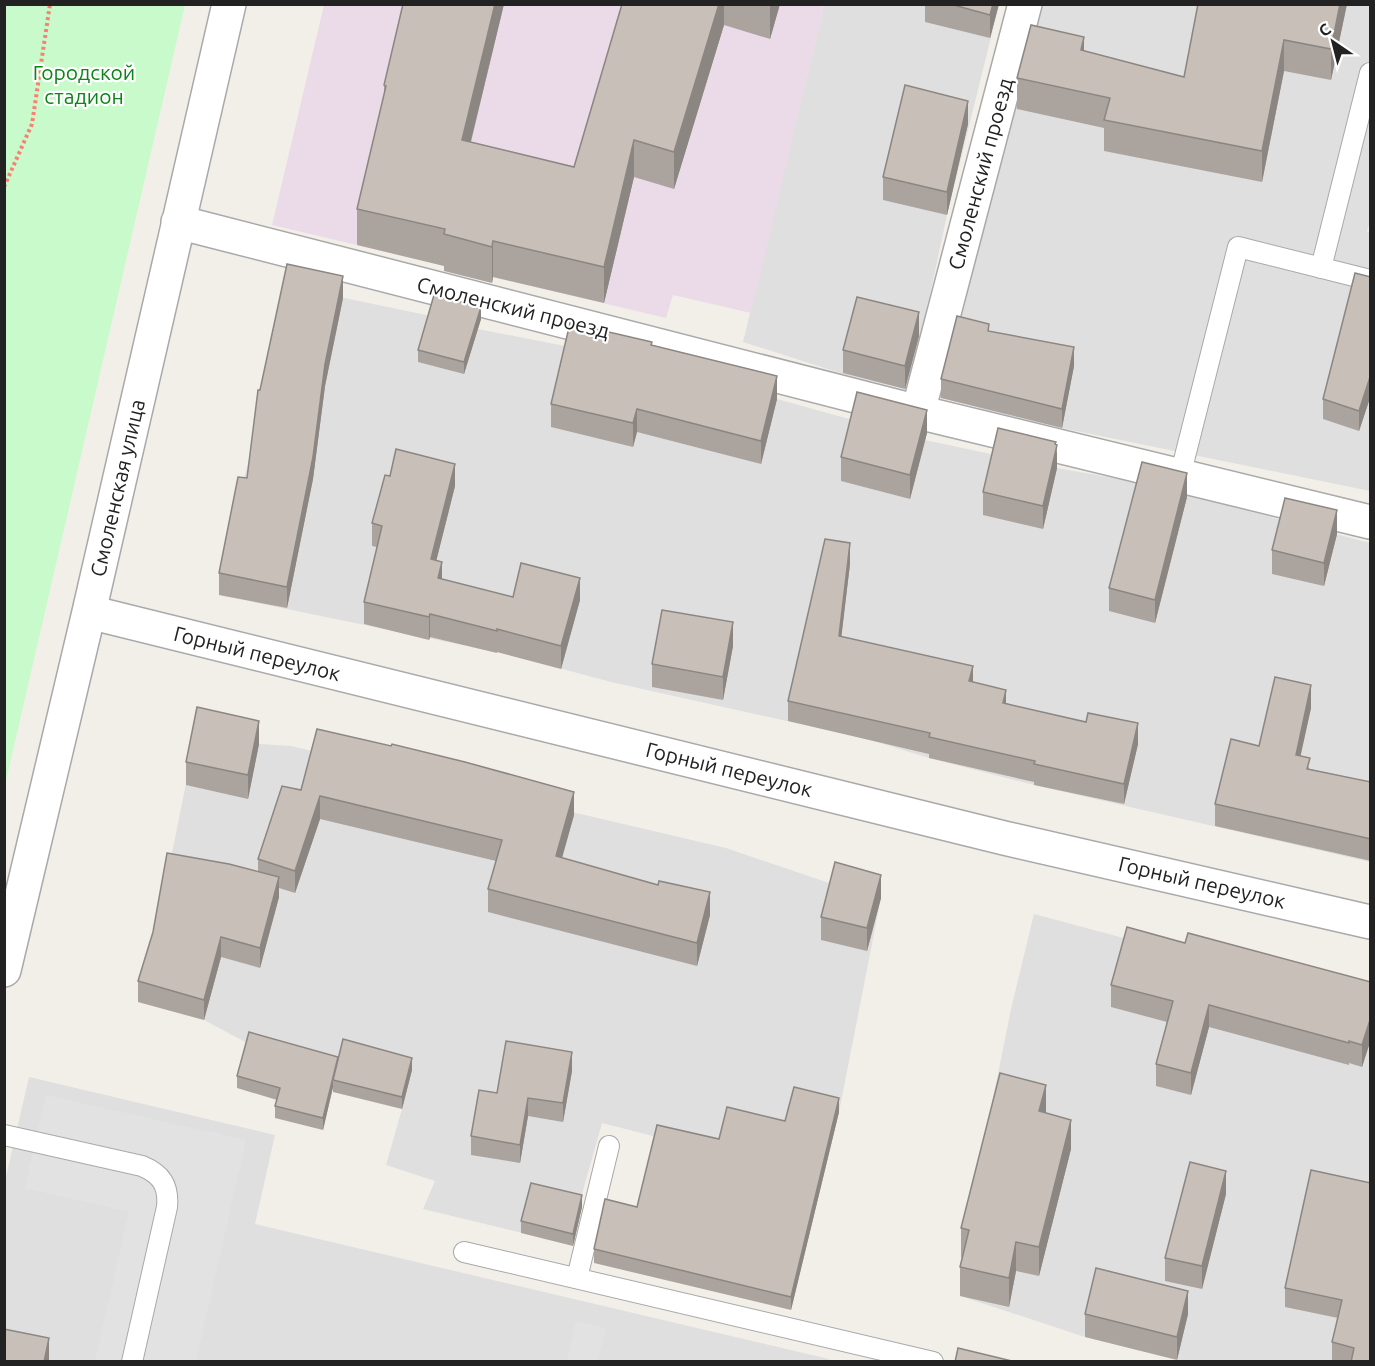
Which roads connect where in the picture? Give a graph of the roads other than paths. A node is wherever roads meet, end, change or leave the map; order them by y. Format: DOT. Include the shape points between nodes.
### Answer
graph roads {
  1 [pos="229,4"];
  2 [pos="1025,4"];
  3 [pos="1371,73"];
  4 [pos="178,222"];
  5 [pos="1321,267"];
  6 [pos="1371,280"];
  7 [pos="918,412"];
  8 [pos="1180,476"];
  9 [pos="1371,522"];
  10 [pos="89,612"];
  11 [pos="1371,922"];
  12 [pos="4,970"];
  13 [pos="4,1135"];
  14 [pos="609,1146"];
  15 [pos="464,1252"];
  16 [pos="577,1278"];
  17 [pos="132,1362"];
  18 [pos="933,1362"];
  1 -- 4 [label="street, Смоленская улица"];
  2 -- 7 [label="street, Смоленский проезд"];
  3 -- 5 [label="lane"];
  4 -- 7 [label="street, Смоленский проезд"];
  4 -- 10 [label="street, Смоленская улица"];
  5 -- 6 [label="lane"];
  5 -- 8 [label="lane" via="1238,247"];
  7 -- 8 [label="street, Смоленский проезд"];
  8 -- 9 [label="street, Смоленский проезд"];
  10 -- 11 [label="street, Горный переулок" via="1004,838"];
  10 -- 12 [label="street, Смоленская улица"];
  13 -- 17 [label="lane" via="141,1166 154,1171 164,1182 167,1207"];
  14 -- 16 [label="lane"];
  15 -- 16 [label="lane"];
  16 -- 18 [label="lane"];
}
